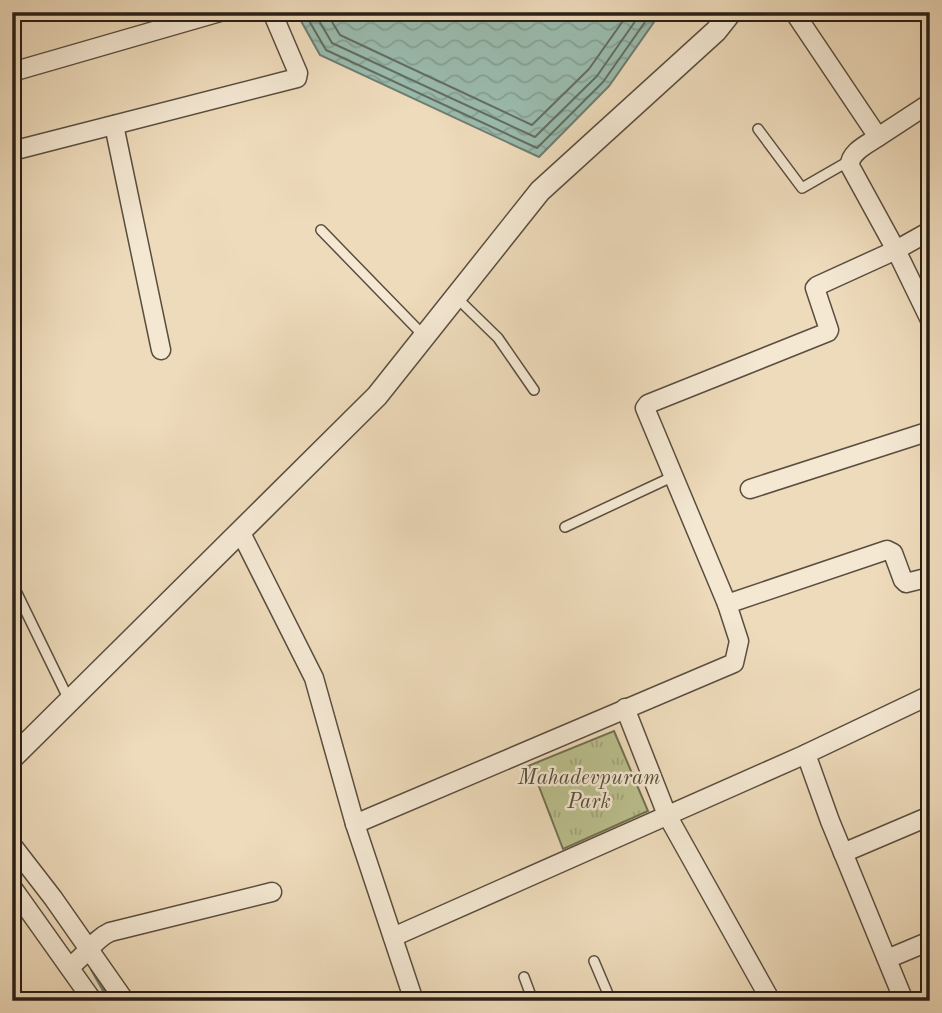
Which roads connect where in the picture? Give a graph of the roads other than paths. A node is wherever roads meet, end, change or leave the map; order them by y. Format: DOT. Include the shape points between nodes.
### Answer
graph roads {
  1 [pos="220,12"];
  2 [pos="272,12"];
  3 [pos="731,12"];
  4 [pos="794,12"];
  5 [pos="12,72"];
  6 [pos="930,103"];
  7 [pos="114,125"];
  8 [pos="758,129"];
  9 [pos="878,137"];
  10 [pos="12,150"];
  11 [pos="849,161"];
  12 [pos="321,230"];
  13 [pos="930,231"];
  14 [pos="896,250"];
  15 [pos="456,296"];
  16 [pos="930,320"];
  17 [pos="424,336"];
  18 [pos="161,350"];
  19 [pos="534,390"];
  20 [pos="930,431"];
  21 [pos="674,476"];
  22 [pos="750,489"];
  23 [pos="565,527"];
  24 [pos="240,531"];
  25 [pos="930,577"];
  26 [pos="12,583"];
  27 [pos="727,604"];
  28 [pos="930,695"];
  29 [pos="70,701"];
  30 [pos="625,708"];
  31 [pos="806,754"];
  32 [pos="12,758"];
  33 [pos="667,815"];
  34 [pos="930,816"];
  35 [pos="355,824"];
  36 [pos="12,845"];
  37 [pos="843,853"];
  38 [pos="12,887"];
  39 [pos="272,892"];
  40 [pos="393,937"];
  41 [pos="930,941"];
  42 [pos="80,959"];
  43 [pos="887,959"];
  44 [pos="594,961"];
  45 [pos="524,977"];
  46 [pos="93,1001"];
  47 [pos="125,1001"];
  48 [pos="414,1001"];
  49 [pos="533,1001"];
  50 [pos="611,1001"];
  51 [pos="771,1001"];
  52 [pos="904,1001"];
  1 -- 5 [label="street"];
  2 -- 7 [label="street" via="297,78"];
  3 -- 15 [label="street" via="716,31 540,191"];
  4 -- 9 [label="street"];
  6 -- 9 [label="street"];
  7 -- 10 [label="street"];
  7 -- 18 [label="street"];
  8 -- 11 [label="lane" via="802,188"];
  9 -- 11 [label="street"];
  11 -- 14 [label="street"];
  12 -- 17 [label="lane"];
  13 -- 14 [label="street"];
  14 -- 16 [label="street"];
  14 -- 21 [label="street" via="815,288 828,332 646,406"];
  15 -- 17 [label="street"];
  15 -- 19 [label="lane" via="498,338"];
  17 -- 24 [label="street" via="377,396"];
  20 -- 22 [label="street"];
  21 -- 23 [label="lane"];
  21 -- 27 [label="street"];
  24 -- 29 [label="street"];
  24 -- 35 [label="street" via="314,678"];
  25 -- 27 [label="street" via="906,583 887,550"];
  26 -- 29 [label="lane"];
  27 -- 30 [label="street" via="739,641 734,663"];
  28 -- 31 [label="street"];
  29 -- 32 [label="street"];
  30 -- 33 [label="street"];
  30 -- 35 [label="street"];
  31 -- 33 [label="street"];
  31 -- 37 [label="street"];
  33 -- 40 [label="street"];
  33 -- 51 [label="street"];
  34 -- 37 [label="street"];
  35 -- 40 [label="street"];
  36 -- 42 [label="street"];
  37 -- 43 [label="street"];
  38 -- 42 [label="street"];
  39 -- 42 [label="street" via="110,932"];
  40 -- 48 [label="street"];
  41 -- 43 [label="street"];
  42 -- 46 [label="street"];
  42 -- 47 [label="street"];
  43 -- 52 [label="street"];
  44 -- 50 [label="lane"];
  45 -- 49 [label="lane"];
}
